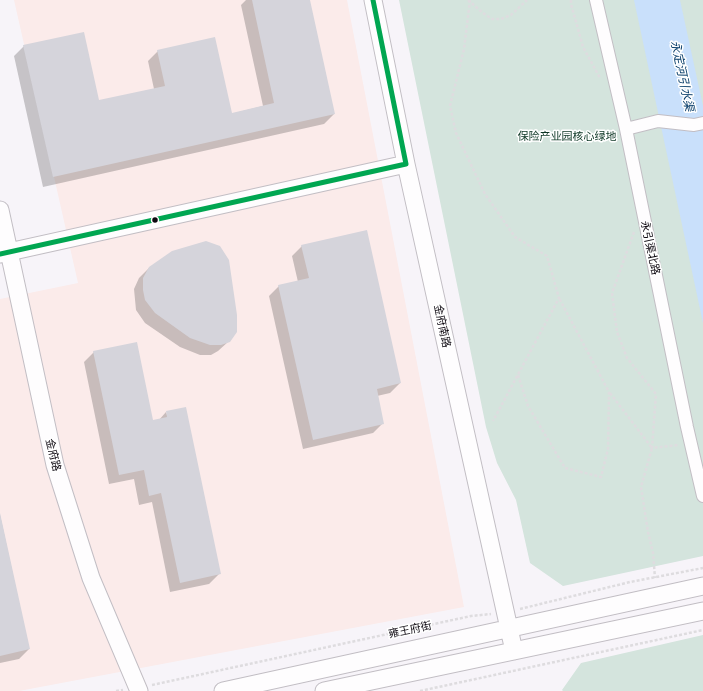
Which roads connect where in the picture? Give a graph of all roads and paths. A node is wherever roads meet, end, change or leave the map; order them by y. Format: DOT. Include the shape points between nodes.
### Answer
graph roads {
  1 [pos="373,0"];
  2 [pos="469,0"];
  3 [pos="527,0"];
  4 [pos="571,0"];
  5 [pos="596,0"];
  6 [pos="601,80"];
  7 [pos="703,123"];
  8 [pos="626,128"];
  9 [pos="406,164"];
  10 [pos="0,210"];
  11 [pos="635,230"];
  12 [pos="4,253"];
  13 [pos="559,298"];
  14 [pos="518,375"];
  15 [pos="609,392"];
  16 [pos="493,421"];
  17 [pos="691,443"];
  18 [pos="652,448"];
  19 [pos="703,496"];
  20 [pos="703,568"];
  21 [pos="655,578"];
  22 [pos="703,586"];
  23 [pos="703,611"];
  24 [pos="507,620"];
  25 [pos="703,630"];
  26 [pos="514,651"];
  27 [pos="138,690"];
  28 [pos="116,691"];
  29 [pos="223,691"];
  30 [pos="324,691"];
  31 [pos="420,691"];
  1 -- 9 [label="street, 金府南路"];
  2 -- 3 [label="path, bridge" via="492,19 511,15"];
  2 -- 13 [label="path" via="464,49 450,106 456,133 485,194 515,237 547,256"];
  4 -- 6 [label="path" via="583,47"];
  5 -- 8 [label="street, 永引渠北路"];
  7 -- 8 [label="street" via="694,125 658,121"];
  8 -- 17 [label="street, 永引渠北路"];
  9 -- 12 [label="street"];
  9 -- 24 [label="street, 金府南路"];
  10 -- 12 [label="street, 金府路"];
  11 -- 18 [label="path" via="612,293 617,332 627,358 656,394"];
  12 -- 27 [label="street, 金府路" via="55,465 91,578"];
  13 -- 14 [label="path"];
  13 -- 15 [label="path"];
  14 -- 15 [label="path" via="528,406 565,468 601,477 608,449"];
  14 -- 16 [label="path"];
  15 -- 18 [label="path"];
  17 -- 18 [label="path"];
  17 -- 19 [label="street, 永引渠北路"];
  18 -- 21 [label="path" via="641,487"];
  20 -- 21 [label="path, 雍王府街"];
  21 -- 24 [label="path, 雍王府街" via="630,582"];
  22 -- 24 [label="street, 雍王府街"];
  23 -- 26 [label="street"];
  24 -- 26 [label="street, 金府南路"];
  24 -- 27 [label="path, 雍王府街" via="464,618"];
  24 -- 29 [label="street, 雍王府街"];
  25 -- 31 [label="path"];
  26 -- 30 [label="street"];
  27 -- 28 [label="path, 雍王府街"];
}
